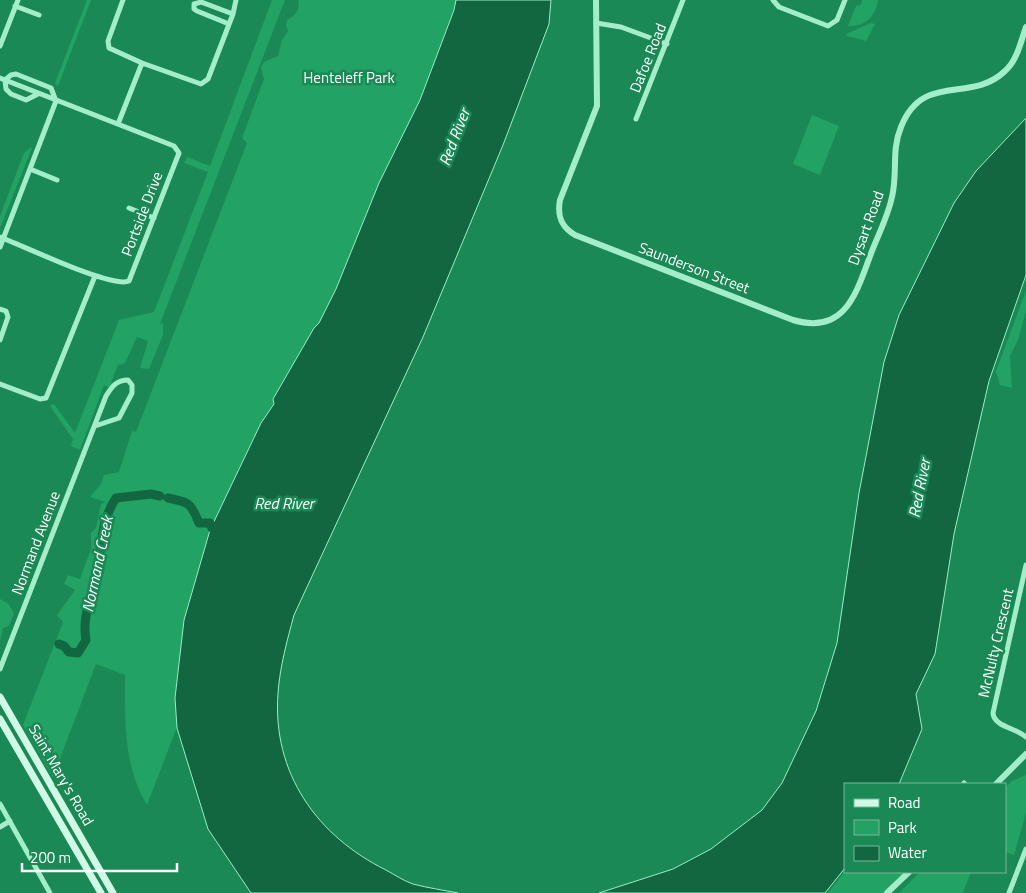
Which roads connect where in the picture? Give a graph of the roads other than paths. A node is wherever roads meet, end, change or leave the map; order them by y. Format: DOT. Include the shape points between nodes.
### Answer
graph roads {
  1 [pos="123,0"];
  2 [pos="236,0"];
  3 [pos="596,0"];
  4 [pos="773,0"];
  5 [pos="845,0"];
  6 [pos="682,2"];
  7 [pos="16,3"];
  8 [pos="233,14"];
  9 [pos="39,15"];
  10 [pos="596,23"];
  11 [pos="229,24"];
  12 [pos="1026,27"];
  13 [pos="666,44"];
  14 [pos="0,46"];
  15 [pos="142,63"];
  16 [pos="3,79"];
  17 [pos="38,94"];
  18 [pos="56,101"];
  19 [pos="636,119"];
  20 [pos="118,124"];
  21 [pos="30,170"];
  22 [pos="56,180"];
  23 [pos="129,208"];
  24 [pos="154,218"];
  25 [pos="2,237"];
  26 [pos="0,247"];
  27 [pos="95,276"];
  28 [pos="0,309"];
  29 [pos="829,320"];
  30 [pos="0,340"];
  31 [pos="0,384"];
  32 [pos="95,426"];
  33 [pos="1026,565"];
  34 [pos="1019,598"];
  35 [pos="1026,600"];
  36 [pos="0,669"];
  37 [pos="0,697"];
  38 [pos="0,719"];
  39 [pos="1026,737"];
  40 [pos="1026,754"];
  41 [pos="997,783"];
  42 [pos="0,804"];
  43 [pos="10,821"];
  44 [pos="0,827"];
  45 [pos="1026,849"];
  46 [pos="908,873"];
  47 [pos="50,893"];
  48 [pos="101,893"];
  49 [pos="113,893"];
  50 [pos="888,893"];
  51 [pos="1010,893"];
  1 -- 15 [label="street" via="107,44 111,51"];
  2 -- 8 [label="street"];
  3 -- 10 [label="street"];
  4 -- 5 [label="street" via="777,7 828,26 837,20"];
  6 -- 13 [label="street, Dafoe Road"];
  7 -- 9 [label="street"];
  7 -- 14 [label="street"];
  8 -- 11 [label="street"];
  8 -- 11 [label="street" via="201,2 194,4 197,11"];
  10 -- 13 [label="street" via="620,27"];
  10 -- 29 [label="street, Saunderson Street" via="597,106 560,200 559,216 563,226 575,235 784,317 802,323"];
  11 -- 15 [label="street" via="205,83 198,84"];
  12 -- 29 [label="street, Dysart Road" via="1014,59 995,80 982,86 938,91 925,96 908,113 895,142 894,186 887,213 855,295 848,307"];
  13 -- 19 [label="street, Dafoe Road"];
  15 -- 20 [label="street"];
  16 -- 17 [label="street, Portside Drive"];
  16 -- 17 [label="street" via="11,94 26,100"];
  16 -- 18 [label="street" via="16,74 51,88"];
  17 -- 18 [label="street, Portside Drive"];
  18 -- 20 [label="street, Portside Drive"];
  18 -- 21 [label="street"];
  20 -- 24 [label="street, Portside Drive" via="177,149 178,157"];
  21 -- 22 [label="street"];
  21 -- 25 [label="street"];
  23 -- 24 [label="street"];
  24 -- 27 [label="street, Portside Drive" via="129,281 120,283"];
  25 -- 26 [label="street"];
  25 -- 27 [label="street, Portside Drive"];
  27 -- 31 [label="street" via="46,398 40,399"];
  28 -- 30 [label="street" via="6,311 8,317"];
  32 -- 32 [label="street, Normand Avenue" via="119,418 132,393 128,380 120,380 113,385"];
  32 -- 36 [label="street, Normand Avenue"];
  33 -- 34 [label="street, McNulty Crescent"];
  34 -- 35 [label="street"];
  34 -- 39 [label="street, McNulty Crescent" via="993,713 998,722"];
  37 -- 49 [label="main road, Saint Mary's Road"];
  38 -- 48 [label="main road, Saint Mary's Road"];
  40 -- 41 [label="street"];
  42 -- 43 [label="street"];
  43 -- 44 [label="street"];
  43 -- 47 [label="street"];
  45 -- 51 [label="street"];
  46 -- 50 [label="street"];
}
